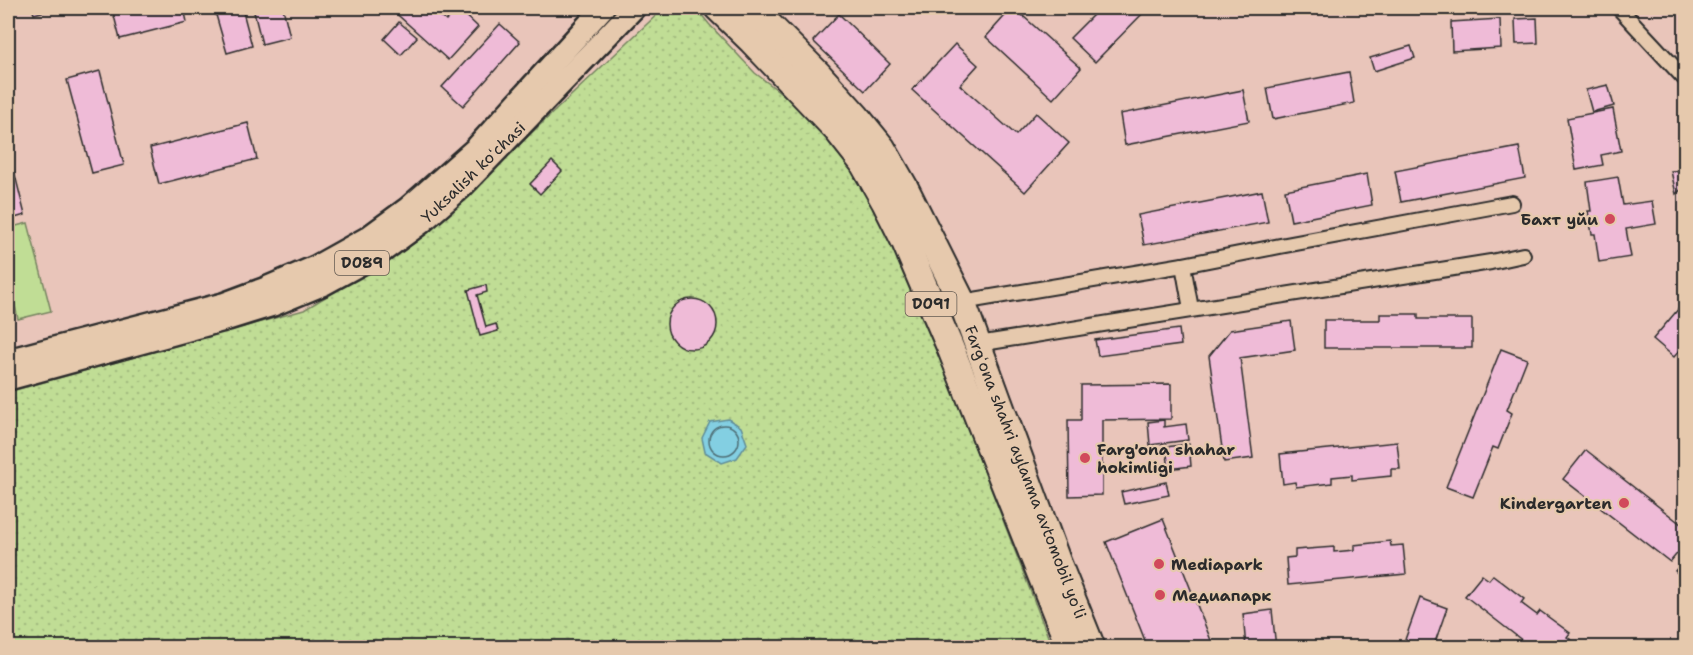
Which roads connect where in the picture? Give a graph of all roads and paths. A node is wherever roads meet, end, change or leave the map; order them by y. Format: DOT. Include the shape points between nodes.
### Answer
graph roads {
  1 [pos="603,8"];
  2 [pos="634,8"];
  3 [pos="718,8"];
  4 [pos="752,8"];
  5 [pos="1619,8"];
  6 [pos="1686,80"];
  7 [pos="1512,203"];
  8 [pos="1523,255"];
  9 [pos="1183,265"];
  10 [pos="962,302"];
  11 [pos="1191,309"];
  12 [pos="978,344"];
  13 [pos="8,360"];
  14 [pos="8,380"];
  15 [pos="1069,618"];
  16 [pos="1070,648"];
  17 [pos="1092,648"];
  1 -- 13 [label="main road, Yuksalish koʻchasi / D089" via="475,149 367,238 315,267 222,304"];
  2 -- 14 [label="main road, Yuksalish koʻchasi / D089" via="461,188 379,254 324,284 273,305"];
  3 -- 15 [label="highway, Fargʻona shahri aylanma avtomobil yoʻli / D091" via="837,130 863,163 905,242"];
  4 -- 10 [label="highway, Fargʻona shahri aylanma avtomobil yoʻli / D091" via="818,74 882,148"];
  5 -- 6 [label="street"];
  7 -- 9 [label="street"];
  8 -- 11 [label="street"];
  9 -- 10 [label="street"];
  9 -- 11 [label="street"];
  10 -- 12 [label="highway, Fargʻona shahri aylanma avtomobil yoʻli / D091"];
  11 -- 12 [label="street"];
  12 -- 15 [label="highway, Fargʻona shahri aylanma avtomobil yoʻli / D091" via="1057,561"];
  15 -- 16 [label="highway, Fargʻona shahri aylanma avtomobil yoʻli / D091"];
  15 -- 17 [label="highway, Fargʻona shahri aylanma avtomobil yoʻli / D091"];
}
